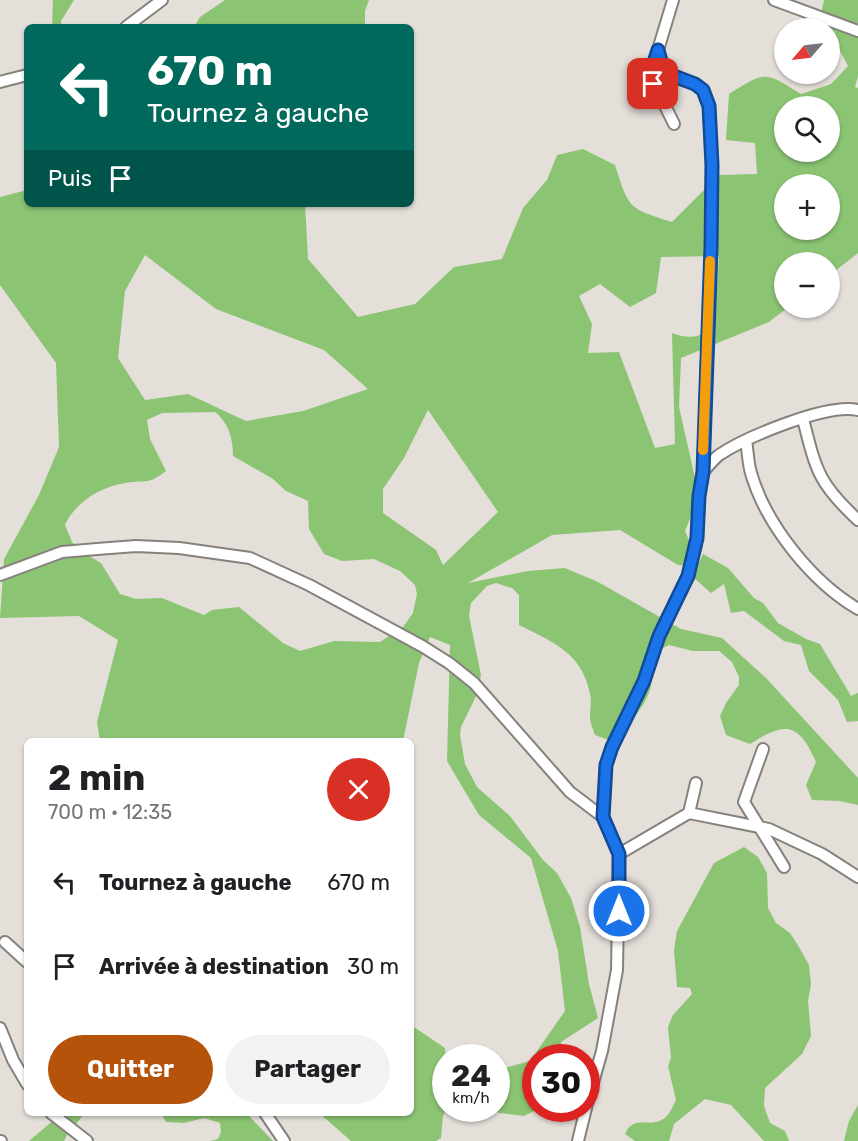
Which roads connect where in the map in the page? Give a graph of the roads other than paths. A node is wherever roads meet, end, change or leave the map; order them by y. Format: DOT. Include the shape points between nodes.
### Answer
graph roads {
  1 [pos="162,0"];
  2 [pos="673,0"];
  3 [pos="774,0"];
  4 [pos="130,24"];
  5 [pos="858,31"];
  6 [pos="658,50"];
  7 [pos="650,75"];
  8 [pos="24,76"];
  9 [pos="0,82"];
  10 [pos="640,97"];
  11 [pos="674,124"];
  12 [pos="858,410"];
  13 [pos="803,419"];
  14 [pos="746,441"];
  15 [pos="703,472"];
  16 [pos="858,520"];
  17 [pos="0,575"];
  18 [pos="858,609"];
  19 [pos="763,749"];
  20 [pos="696,783"];
  21 [pos="689,813"];
  22 [pos="603,817"];
  23 [pos="757,825"];
  24 [pos="619,854"];
  25 [pos="784,867"];
  26 [pos="858,877"];
  27 [pos="5,942"];
  28 [pos="24,959"];
  29 [pos="0,1028"];
  30 [pos="600,1058"];
  31 [pos="24,1079"];
  32 [pos="55,1116"];
  33 [pos="267,1116"];
  34 [pos="583,1122"];
  35 [pos="87,1141"];
  36 [pos="284,1141"];
  37 [pos="578,1141"];
  1 -- 4 [label="street"];
  2 -- 6 [label="street"];
  3 -- 5 [label="street"];
  6 -- 7 [label="street"];
  6 -- 15 [label="street" via="668,74 703,90 709,106 711,248"];
  7 -- 10 [label="street"];
  7 -- 11 [label="street"];
  8 -- 9 [label="street"];
  12 -- 13 [label="street" via="837,409"];
  13 -- 14 [label="street"];
  13 -- 16 [label="street" via="818,473 829,491"];
  14 -- 15 [label="street" via="717,457"];
  14 -- 18 [label="street" via="751,474 770,517 786,541 834,594"];
  15 -- 22 [label="street" via="694,558 659,636 644,681 612,747 606,765"];
  17 -- 22 [label="street" via="62,552 136,546 250,558 309,585 449,663 474,683 570,792"];
  19 -- 23 [label="street" via="744,802"];
  20 -- 21 [label="street"];
  21 -- 23 [label="street"];
  21 -- 24 [label="street"];
  22 -- 24 [label="street"];
  23 -- 25 [label="street"];
  23 -- 26 [label="street" via="822,854"];
  24 -- 30 [label="street" via="617,970"];
  27 -- 28 [label="street"];
  29 -- 31 [label="street"];
  32 -- 35 [label="street"];
  33 -- 36 [label="street"];
  34 -- 37 [label="street"];
}
